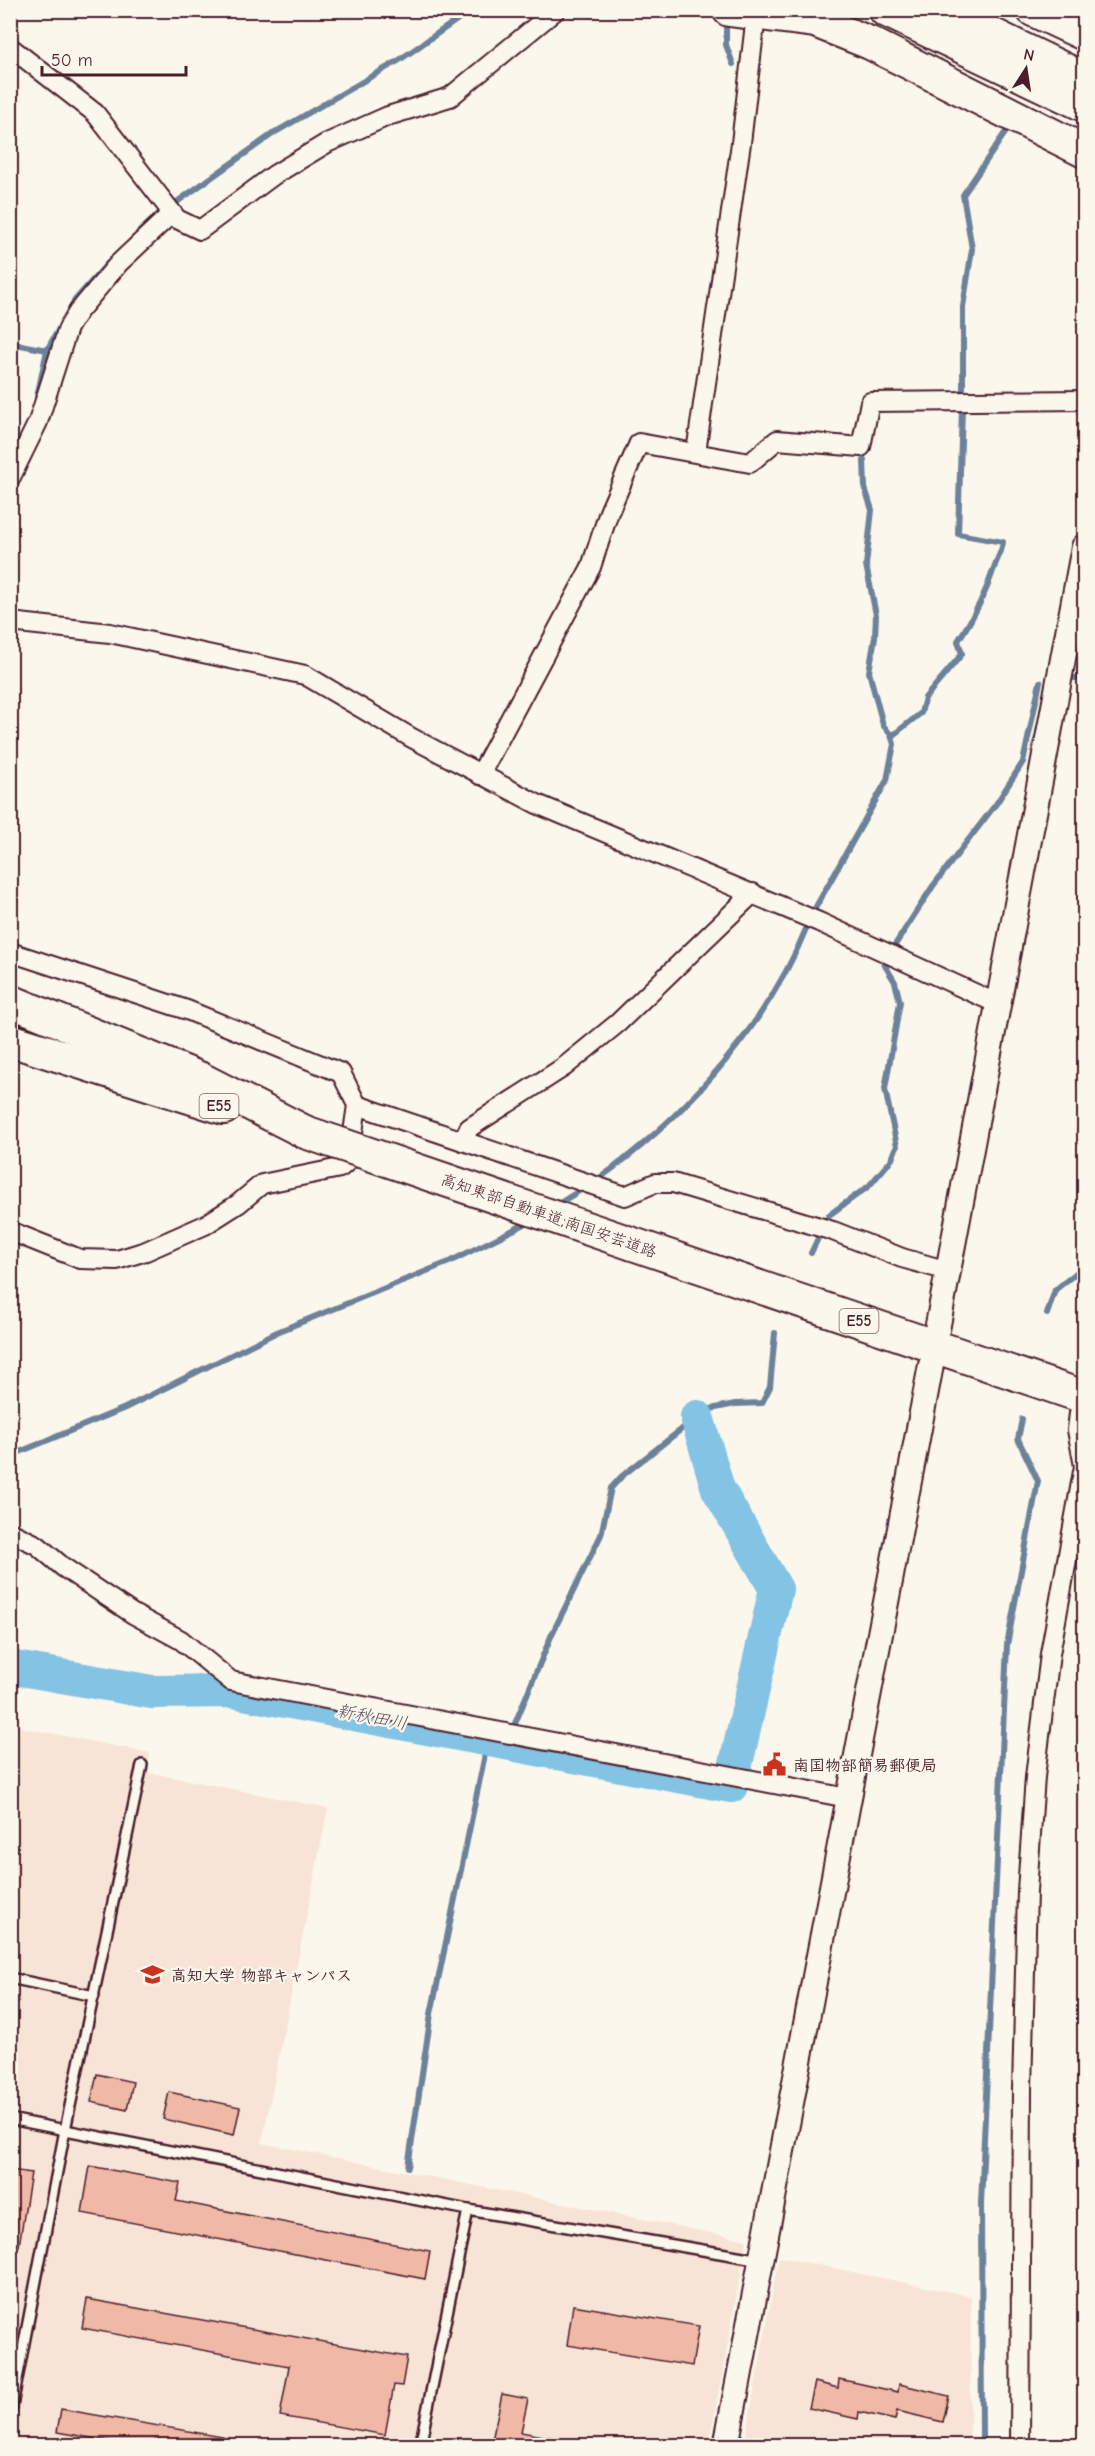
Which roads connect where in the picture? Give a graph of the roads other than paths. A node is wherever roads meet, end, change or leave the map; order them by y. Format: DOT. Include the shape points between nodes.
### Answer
graph roads {
  1 [pos="556,10"];
  2 [pos="885,10"];
  3 [pos="942,10"];
  4 [pos="1034,10"];
  5 [pos="743,13"];
  6 [pos="1084,34"];
  7 [pos="10,47"];
  8 [pos="1084,79"];
  9 [pos="1084,105"];
  10 [pos="1084,151"];
  11 [pos="172,213"];
  12 [pos="1084,400"];
  13 [pos="696,452"];
  14 [pos="10,478"];
  15 [pos="1084,547"];
  16 [pos="10,622"];
  17 [pos="480,775"];
  18 [pos="753,893"];
  19 [pos="10,952"];
  20 [pos="10,1001"];
  21 [pos="998,1004"];
  22 [pos="10,1040"];
  23 [pos="10,1055"];
  24 [pos="134,1080"];
  25 [pos="357,1105"];
  26 [pos="305,1132"];
  27 [pos="463,1141"];
  28 [pos="10,1231"];
  29 [pos="948,1271"];
  30 [pos="937,1329"];
  31 [pos="931,1365"];
  32 [pos="1082,1405"];
  33 [pos="10,1532"];
  34 [pos="142,1765"];
  35 [pos="848,1798"];
  36 [pos="10,1978"];
  37 [pos="94,1996"];
  38 [pos="10,2119"];
  39 [pos="65,2130"];
  40 [pos="468,2210"];
  41 [pos="762,2260"];
  42 [pos="10,2416"];
  43 [pos="420,2445"];
  44 [pos="726,2445"];
  45 [pos="1020,2445"];
  1 -- 11 [label="street" via="450,97 388,116 327,143 274,175 200,230"];
  2 -- 9 [label="highway"];
  3 -- 8 [label="highway"];
  4 -- 6 [label="highway"];
  5 -- 10 [label="highway" via="815,21 870,44"];
  5 -- 13 [label="street" via="741,143"];
  7 -- 11 [label="street" via="95,113"];
  11 -- 14 [label="street" via="119,263 78,312 60,345 38,422"];
  12 -- 13 [label="street" via="870,402 861,447 777,440 750,463"];
  13 -- 17 [label="street" via="639,443 609,512 591,567"];
  15 -- 21 [label="street"];
  16 -- 17 [label="street" via="110,633 298,673"];
  17 -- 18 [label="street" via="537,804"];
  18 -- 21 [label="street"];
  18 -- 27 [label="street" via="618,1023 564,1067 469,1128"];
  19 -- 25 [label="street" via="187,1010 341,1073"];
  20 -- 26 [label="highway" via="199,1078"];
  21 -- 29 [label="street"];
  22 -- 24 [label="highway, 高知東部自動車道;南国安芸道路 / E55"];
  23 -- 24 [label="highway"];
  24 -- 26 [label="highway, 高知東部自動車道;南国安芸道路 / E55"];
  25 -- 27 [label="street"];
  25 -- 28 [label="street" via="349,1160 340,1167 262,1184 205,1226 147,1251 117,1260 80,1259"];
  26 -- 32 [label="highway, 高知東部自動車道;南国安芸道路 / E55, bridge" via="633,1244"];
  27 -- 29 [label="street" via="625,1196 655,1183 673,1183 833,1231"];
  29 -- 30 [label="street"];
  31 -- 35 [label="street"];
  32 -- 45 [label="street" via="1077,1430 1084,1466 1050,1654 1035,1777 1027,1891"];
  33 -- 35 [label="street" via="37,1545 133,1614 181,1640 231,1681"];
  34 -- 37 [label="lane"];
  35 -- 41 [label="street"];
  36 -- 37 [label="lane"];
  37 -- 39 [label="lane"];
  38 -- 39 [label="lane"];
  39 -- 40 [label="lane"];
  39 -- 42 [label="lane"];
  40 -- 41 [label="lane"];
  40 -- 43 [label="lane"];
  41 -- 44 [label="street"];
}
